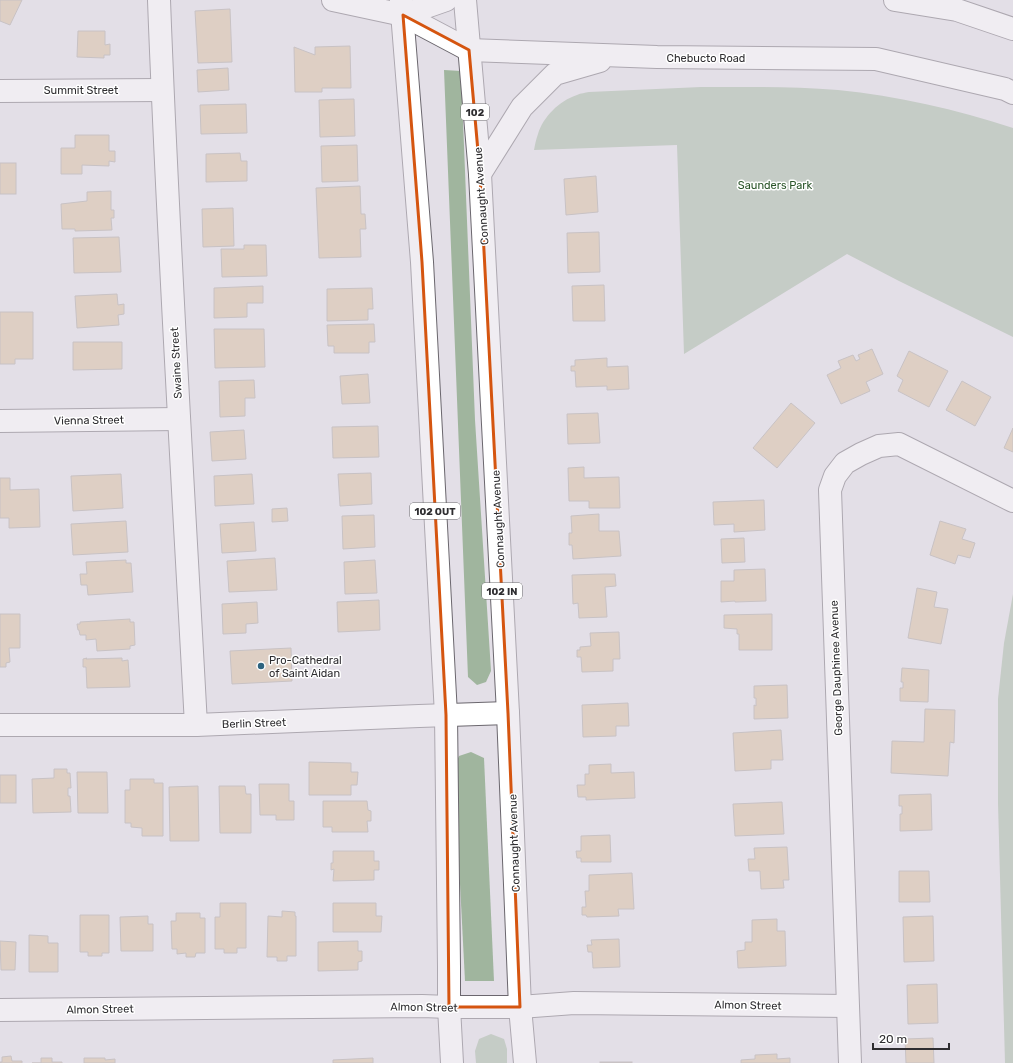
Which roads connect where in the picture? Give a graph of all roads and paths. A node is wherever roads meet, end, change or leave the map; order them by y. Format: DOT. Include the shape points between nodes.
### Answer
graph roads {
  1 [pos="159,0"];
  2 [pos="333,0"];
  3 [pos="446,0"];
  4 [pos="465,0"];
  5 [pos="895,0"];
  6 [pos="402,8"];
  7 [pos="1013,29"];
  8 [pos="469,50"];
  9 [pos="616,56"];
  10 [pos="162,90"];
  11 [pos="0,91"];
  12 [pos="1013,93"];
  13 [pos="480,174"];
  14 [pos="179,419"];
  15 [pos="0,421"];
  16 [pos="1013,501"];
  17 [pos="508,714"];
  18 [pos="446,715"];
  19 [pos="0,725"];
  20 [pos="196,725"];
  21 [pos="847,1006"];
  22 [pos="449,1007"];
  23 [pos="520,1008"];
  24 [pos="0,1010"];
  25 [pos="452,1063"];
  26 [pos="525,1063"];
  27 [pos="850,1063"];
  1 -- 10 [label="street, Swaine Street"];
  2 -- 6 [label="street, Chebucto Road"];
  3 -- 6 [label="street"];
  4 -- 8 [label="street, Connaught Avenue"];
  5 -- 7 [label="street" via="958,10"];
  6 -- 8 [label="street, Chebucto Road"];
  6 -- 18 [label="street, 102 OUT" via="422,262"];
  8 -- 9 [label="street, Chebucto Road"];
  8 -- 13 [label="street, Connaught Avenue / 102"];
  9 -- 12 [label="street, Chebucto Road" via="876,59"];
  9 -- 13 [label="street" via="555,74 522,107"];
  10 -- 11 [label="street, Summit Street"];
  10 -- 14 [label="street, Swaine Street"];
  13 -- 17 [label="street, Connaught Avenue / 102 IN"];
  14 -- 15 [label="street, Vienna Street"];
  14 -- 20 [label="street, Swaine Street"];
  16 -- 21 [label="street, George Dauphinee Avenue" via="899,444 879,446 845,463 835,476 830,490"];
  17 -- 18 [label="street, Berlin Street"];
  17 -- 23 [label="street, Connaught Avenue / 102 IN"];
  18 -- 20 [label="street, Berlin Street"];
  18 -- 22 [label="street, 102 OUT"];
  19 -- 20 [label="street, Berlin Street"];
  21 -- 23 [label="street, Almon Street" via="574,1003"];
  21 -- 27 [label="street, George Dauphinee Avenue"];
  22 -- 23 [label="street, Almon Street"];
  22 -- 24 [label="street, Almon Street"];
  22 -- 25 [label="street, 102 OUT"];
  23 -- 26 [label="street, Connaught Avenue / 102 IN"];
}
